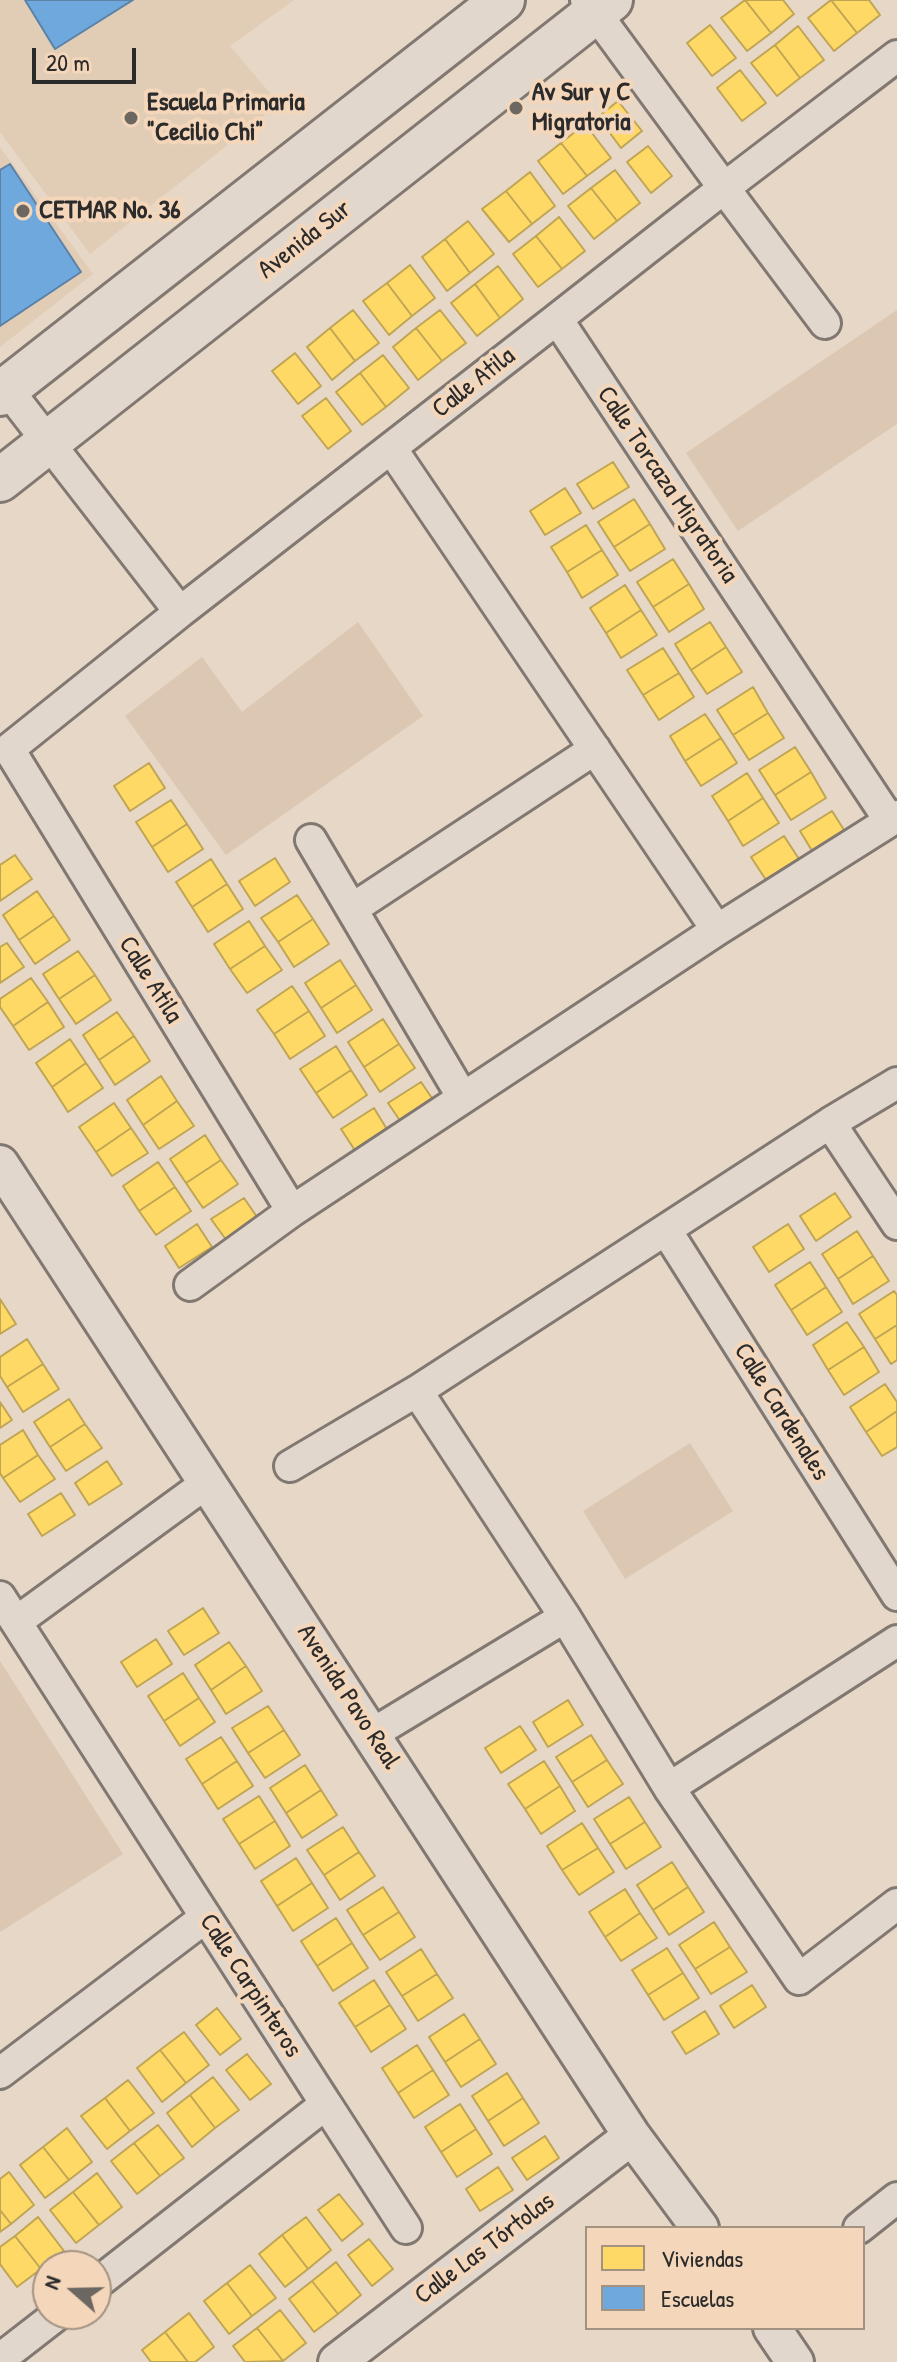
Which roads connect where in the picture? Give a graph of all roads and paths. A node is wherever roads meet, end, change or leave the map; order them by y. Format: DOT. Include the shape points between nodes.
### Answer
graph roads {
  1 [pos="503,0"];
  2 [pos="597,4"];
  3 [pos="897,56"];
  4 [pos="724,188"];
  5 [pos="557,319"];
  6 [pos="825,323"];
  7 [pos="3,391"];
  8 [pos="48,443"];
  9 [pos="391,448"];
  10 [pos="0,480"];
  11 [pos="180,612"];
  12 [pos="595,749"];
  13 [pos="4,753"];
  14 [pos="894,819"];
  15 [pos="311,840"];
  16 [pos="352,909"];
  17 [pos="717,930"];
  18 [pos="897,1083"];
  19 [pos="463,1098"];
  20 [pos="830,1123"];
  21 [pos="0,1164"];
  22 [pos="292,1211"];
  23 [pos="897,1224"];
  24 [pos="666,1230"];
  25 [pos="190,1285"];
  26 [pos="417,1391"];
  27 [pos="290,1466"];
  28 [pos="208,1482"];
  29 [pos="897,1595"];
  30 [pos="8,1610"];
  31 [pos="565,1617"];
  32 [pos="897,1641"];
  33 [pos="372,1734"];
  34 [pos="669,1788"];
  35 [pos="897,1904"];
  36 [pos="206,1917"];
  37 [pos="0,2073"];
  38 [pos="326,2104"];
  39 [pos="632,2136"];
  40 [pos="895,2204"];
  41 [pos="699,2226"];
  42 [pos="862,2226"];
  43 [pos="406,2228"];
  44 [pos="112,2271"];
  45 [pos="37,2330"];
  46 [pos="773,2330"];
  47 [pos="0,2359"];
  48 [pos="337,2362"];
  49 [pos="795,2362"];
  1 -- 7 [label="main road"];
  2 -- 4 [label="street"];
  2 -- 8 [label="main road, Avenida Sur"];
  3 -- 4 [label="street"];
  4 -- 5 [label="street"];
  4 -- 6 [label="street"];
  5 -- 9 [label="street, Calle Atila"];
  5 -- 14 [label="street, Calle Torcaza Migratoria"];
  7 -- 8 [label="street"];
  8 -- 10 [label="main road, Avenida Sur"];
  8 -- 11 [label="street"];
  9 -- 11 [label="street, Calle Atila"];
  9 -- 12 [label="street"];
  11 -- 13 [label="street, Calle Atila"];
  12 -- 16 [label="street"];
  12 -- 17 [label="street"];
  13 -- 22 [label="street, Calle Atila"];
  14 -- 17 [label="street"];
  15 -- 16 [label="street"];
  16 -- 19 [label="street"];
  17 -- 19 [label="street"];
  18 -- 20 [label="street"];
  19 -- 22 [label="street"];
  20 -- 23 [label="street"];
  20 -- 24 [label="street"];
  21 -- 28 [label="street, Avenida Pavo Real"];
  22 -- 25 [label="street"];
  24 -- 26 [label="street"];
  24 -- 29 [label="street, Calle Cardenales"];
  26 -- 27 [label="street"];
  26 -- 31 [label="street"];
  28 -- 30 [label="street, Calle Carpinteros"];
  28 -- 33 [label="street, Avenida Pavo Real"];
  30 -- 36 [label="street, Calle Carpinteros"];
  31 -- 33 [label="street"];
  31 -- 34 [label="street"];
  32 -- 34 [label="street"];
  33 -- 39 [label="street, Avenida Pavo Real"];
  34 -- 35 [label="street" via="799,1979"];
  36 -- 37 [label="street"];
  36 -- 38 [label="street, Calle Carpinteros"];
  38 -- 43 [label="street, Calle Carpinteros"];
  38 -- 44 [label="street"];
  39 -- 41 [label="street, Avenida Pavo Real"];
  39 -- 48 [label="street, Calle Las Tórtolas"];
  40 -- 42 [label="street"];
  45 -- 47 [label="street"];
  46 -- 49 [label="street"];
}
